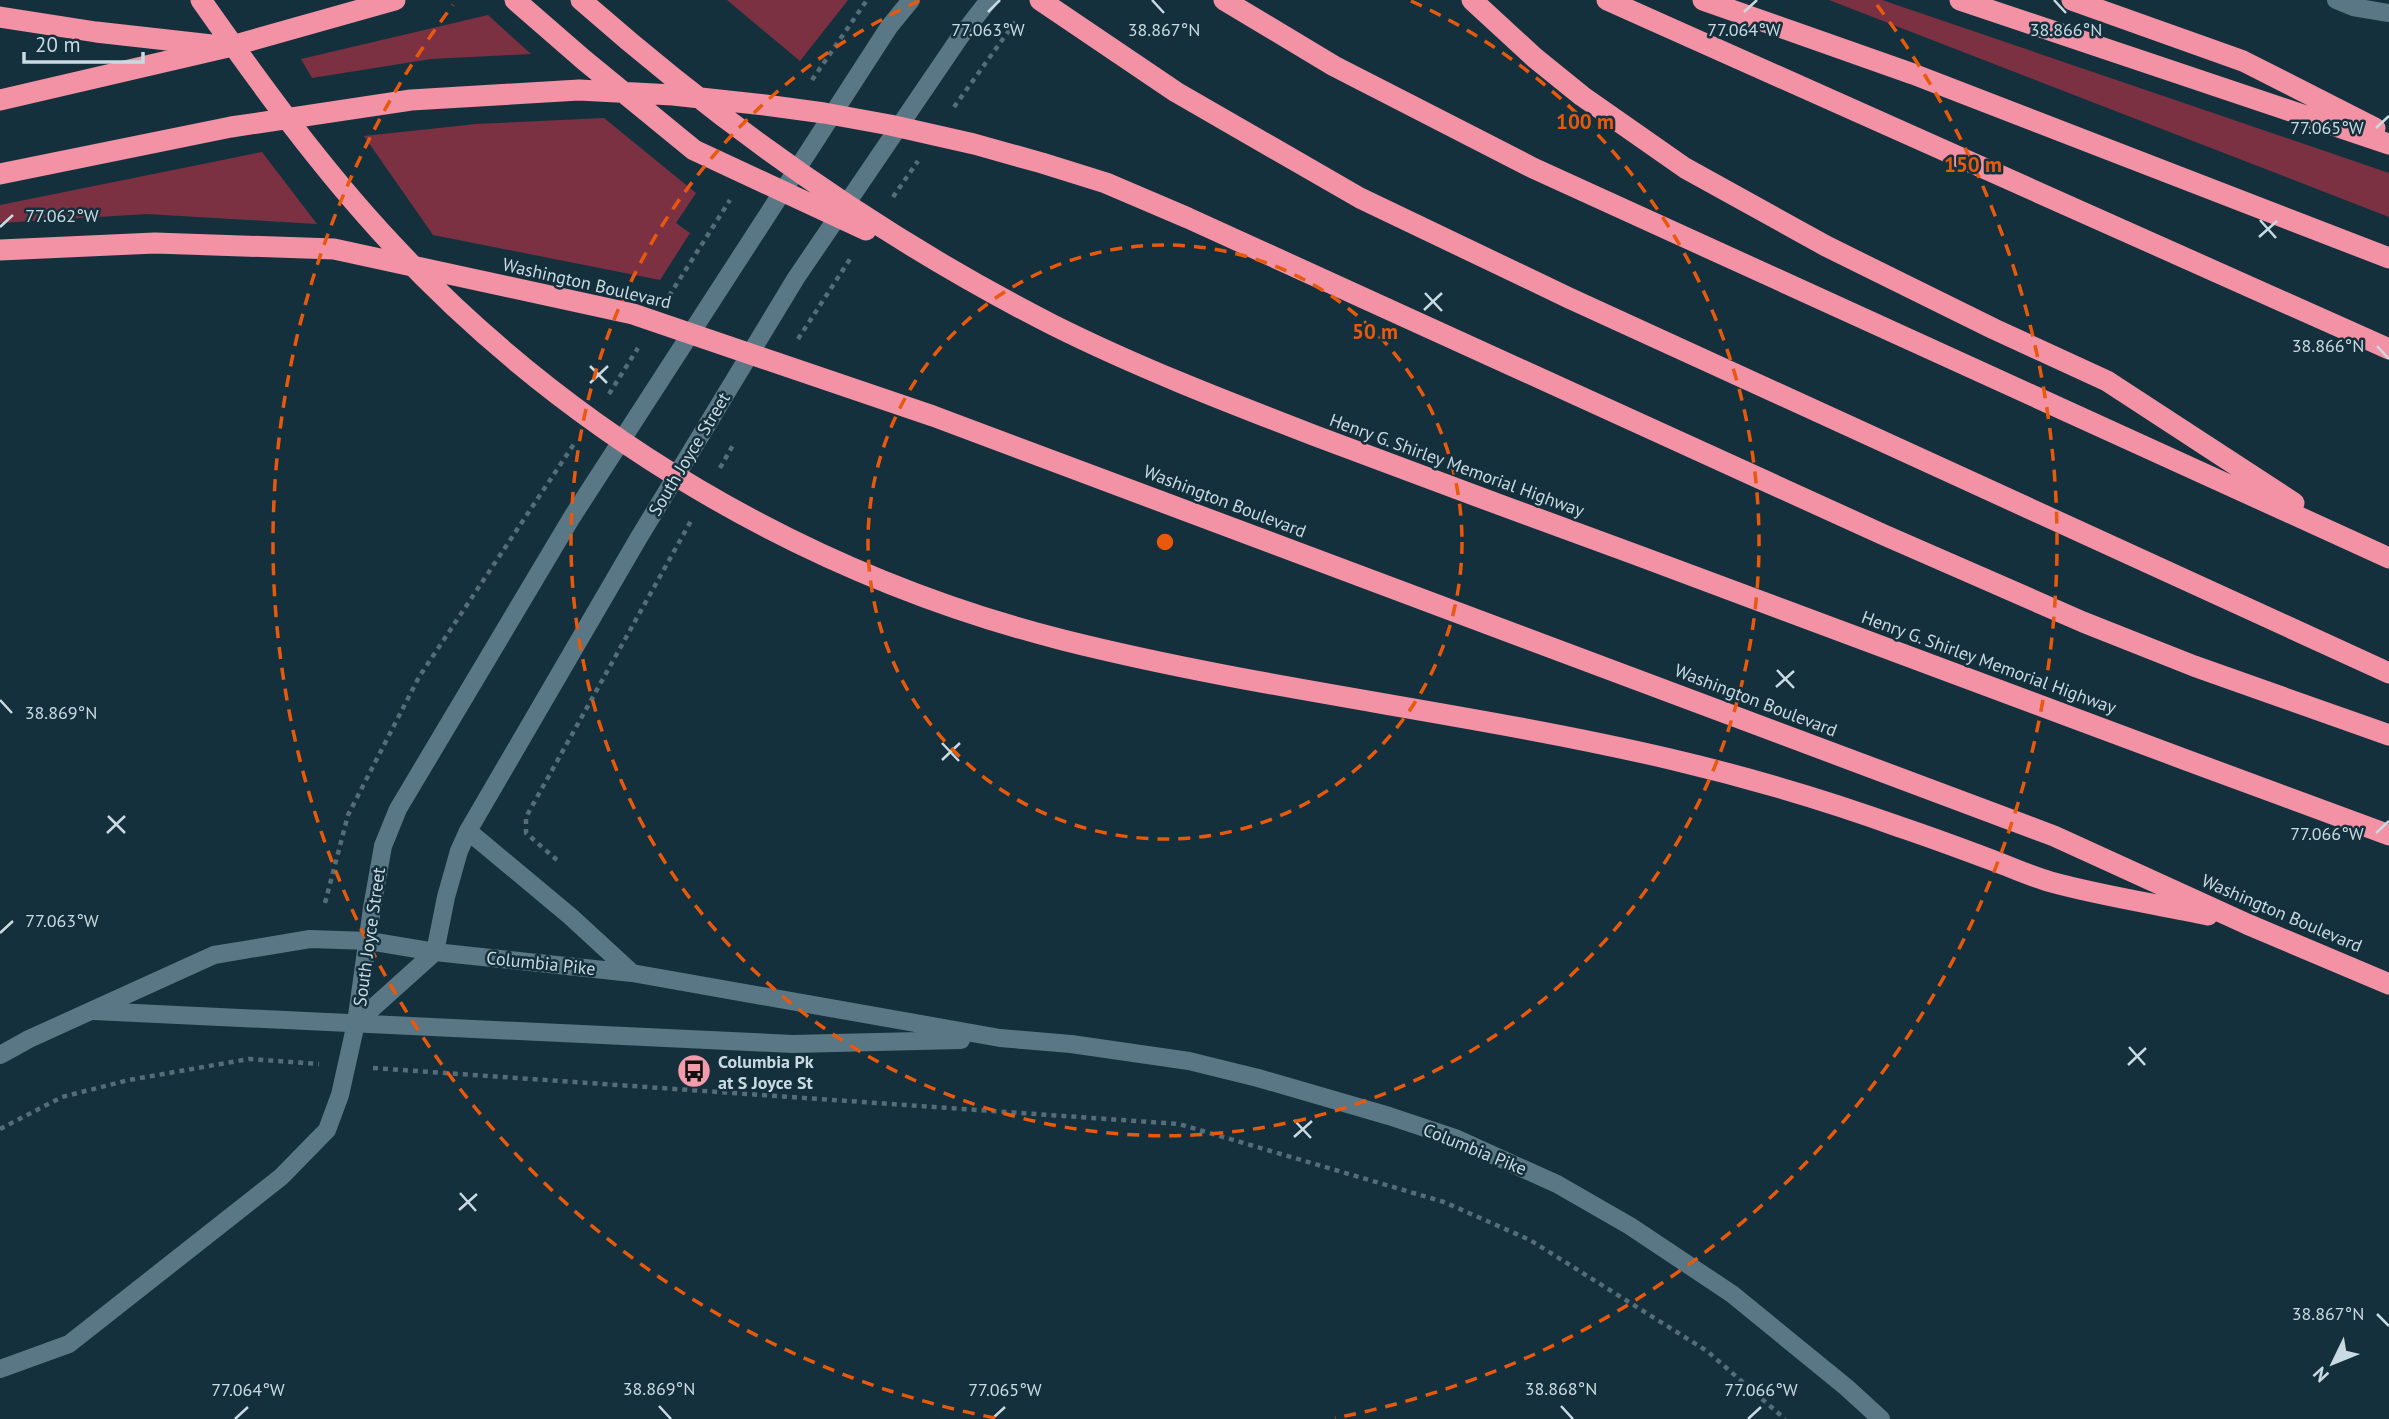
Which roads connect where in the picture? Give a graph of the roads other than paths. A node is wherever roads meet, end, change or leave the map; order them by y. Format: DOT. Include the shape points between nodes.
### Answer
graph roads {
  1 [pos="201,0"];
  2 [pos="395,0"];
  3 [pos="515,0"];
  4 [pos="581,0"];
  5 [pos="911,0"];
  6 [pos="989,0"];
  7 [pos="1472,0"];
  8 [pos="1607,0"];
  9 [pos="1703,0"];
  10 [pos="1960,0"];
  11 [pos="2072,0"];
  12 [pos="2336,0"];
  13 [pos="1032,5"];
  14 [pos="1231,5"];
  15 [pos="2389,13"];
  16 [pos="0,17"];
  17 [pos="228,47"];
  18 [pos="0,100"];
  19 [pos="2389,135"];
  20 [pos="2389,144"];
  21 [pos="0,174"];
  22 [pos="0,250"];
  23 [pos="2389,258"];
  24 [pos="944,266"];
  25 [pos="2389,349"];
  26 [pos="2351,541"];
  27 [pos="2389,558"];
  28 [pos="2389,673"];
  29 [pos="2389,736"];
  30 [pos="468,831"];
  31 [pos="2389,835"];
  32 [pos="2247,924"];
  33 [pos="369,941"];
  34 [pos="435,952"];
  35 [pos="632,972"];
  36 [pos="2388,983"];
  37 [pos="90,1011"];
  38 [pos="356,1023"];
  39 [pos="1000,1038"];
  40 [pos="0,1055"];
  41 [pos="0,1369"];
  42 [pos="1881,1419"];
  1 -- 32 [label="highway" via="348,196 488,337 595,422 720,504 783,538 973,613 1061,639 1672,759 1822,801 2048,881"];
  2 -- 17 [label="highway"];
  3 -- 24 [label="highway" via="694,150"];
  4 -- 24 [label="highway, Henry G. Shirley Memorial Highway" via="778,158"];
  5 -- 33 [label="main road, South Joyce Street" via="889,27 572,517 398,809 383,846"];
  6 -- 30 [label="main road, South Joyce Street" via="796,278"];
  7 -- 26 [label="highway" via="1582,96 1685,167 1826,246 2107,381"];
  8 -- 25 [label="highway"];
  9 -- 23 [label="highway" via="1913,74"];
  10 -- 20 [label="highway"];
  11 -- 19 [label="highway" via="2243,61"];
  12 -- 15 [label="main road"];
  13 -- 28 [label="highway" via="1360,198"];
  14 -- 26 [label="highway" via="1334,66 1534,168"];
  16 -- 17 [label="highway"];
  17 -- 18 [label="highway"];
  21 -- 29 [label="highway" via="231,127 411,100 579,90 765,105 974,144 1106,183 2083,622"];
  22 -- 32 [label="highway, Washington Boulevard" via="155,243 334,249 633,314 933,416 2054,836"];
  24 -- 31 [label="highway, Henry G. Shirley Memorial Highway" via="1150,370 1272,419"];
  26 -- 27 [label="highway"];
  30 -- 34 [label="main road, South Joyce Street" via="446,897"];
  30 -- 35 [label="main road"];
  32 -- 36 [label="highway, Washington Boulevard"];
  33 -- 34 [label="main road, Columbia Pike"];
  33 -- 37 [label="main road, Columbia Pike" via="310,939 214,955"];
  33 -- 38 [label="main road, South Joyce Street"];
  34 -- 35 [label="main road, Columbia Pike"];
  34 -- 38 [label="main road, South Joyce Street"];
  35 -- 39 [label="main road, Columbia Pike"];
  37 -- 38 [label="main road, Columbia Pike"];
  37 -- 40 [label="main road, Columbia Pike"];
  38 -- 39 [label="main road, Columbia Pike" via="793,1044"];
  38 -- 41 [label="main road" via="327,1130 281,1177 69,1344"];
  39 -- 42 [label="main road, Columbia Pike" via="1189,1061 1327,1098 1466,1143 1557,1184 1630,1226 1732,1294"];
}
